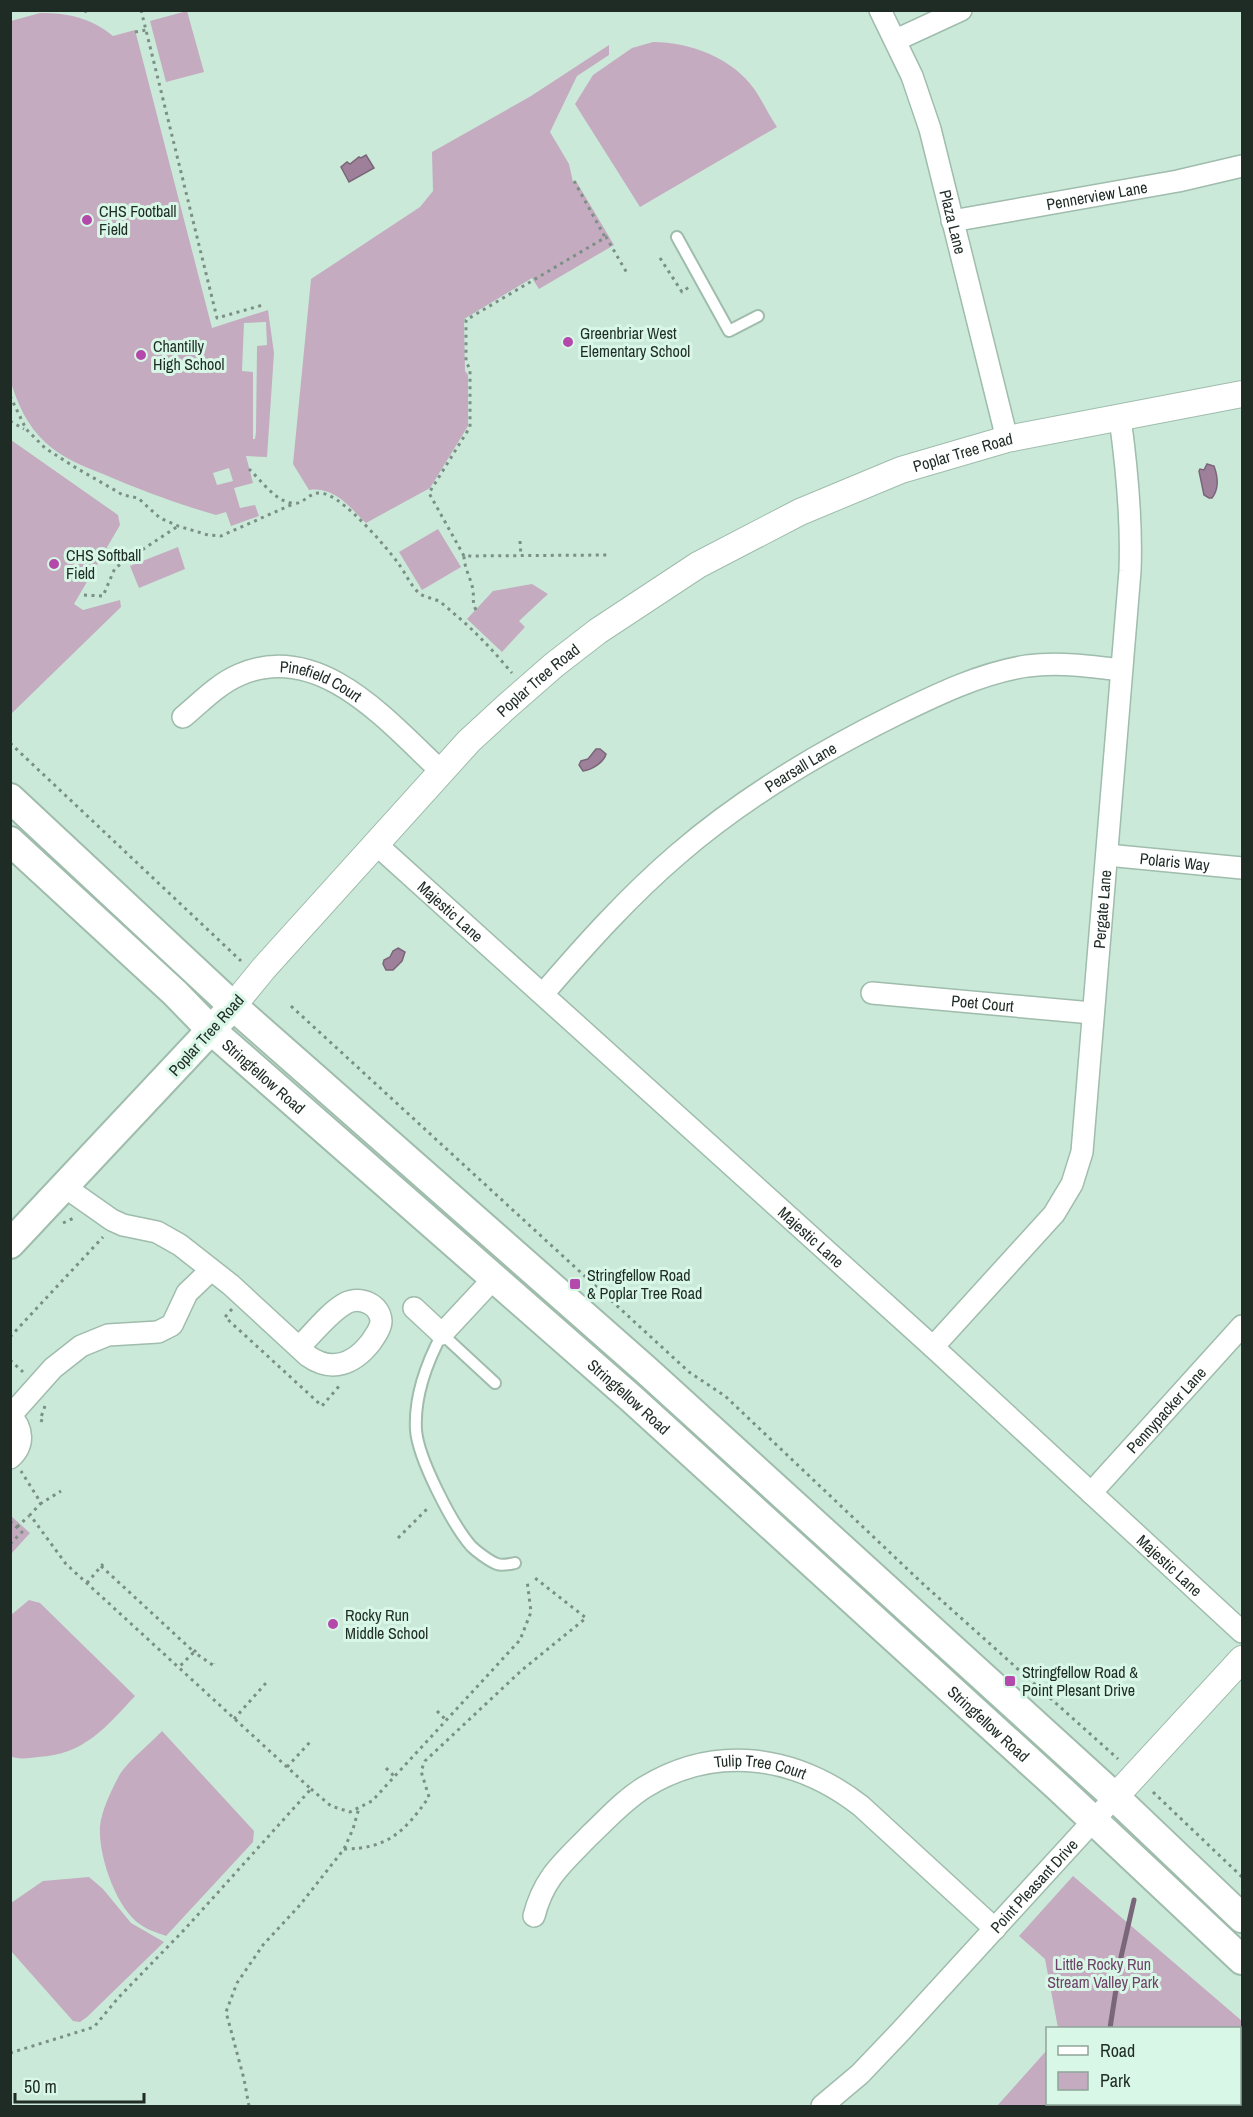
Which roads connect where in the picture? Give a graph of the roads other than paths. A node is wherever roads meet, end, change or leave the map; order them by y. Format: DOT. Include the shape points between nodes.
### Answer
graph roads {
  1 [pos="880,10"];
  2 [pos="961,10"];
  3 [pos="896,40"];
  4 [pos="1242,166"];
  5 [pos="952,221"];
  6 [pos="677,237"];
  7 [pos="758,316"];
  8 [pos="1242,394"];
  9 [pos="1120,418"];
  10 [pos="1007,439"];
  11 [pos="1121,670"];
  12 [pos="183,717"];
  13 [pos="442,772"];
  14 [pos="10,798"];
  15 [pos="10,841"];
  16 [pos="377,845"];
  17 [pos="1107,855"];
  18 [pos="1242,868"];
  19 [pos="872,993"];
  20 [pos="543,994"];
  21 [pos="233,1006"];
  22 [pos="1092,1013"];
  23 [pos="211,1030"];
  24 [pos="65,1186"];
  25 [pos="10,1244"];
  26 [pos="505,1266"];
  27 [pos="211,1269"];
  28 [pos="414,1308"];
  29 [pos="1242,1326"];
  30 [pos="442,1334"];
  31 [pos="299,1347"];
  32 [pos="933,1347"];
  33 [pos="495,1383"];
  34 [pos="11,1415"];
  35 [pos="15,1463"];
  36 [pos="1091,1493"];
  37 [pos="515,1563"];
  38 [pos="1242,1632"];
  39 [pos="1242,1659"];
  40 [pos="1115,1797"];
  41 [pos="1092,1821"];
  42 [pos="534,1916"];
  43 [pos="1242,1917"];
  44 [pos="994,1929"];
  45 [pos="1242,1960"];
  46 [pos="822,2106"];
  1 -- 3 [label="street, Plaza Lane"];
  2 -- 3 [label="street"];
  3 -- 5 [label="street, Plaza Lane" via="930,129"];
  4 -- 5 [label="street, Pennerview Lane"];
  5 -- 10 [label="street, Plaza Lane"];
  6 -- 7 [label="lane" via="729,331"];
  8 -- 9 [label="street, Poplar Tree Road"];
  9 -- 10 [label="street, Poplar Tree Road"];
  9 -- 11 [label="street, Pergate Lane" via="1131,535"];
  10 -- 13 [label="street, Poplar Tree Road" via="902,470 842,493 698,565 618,616 554,665 470,741"];
  11 -- 17 [label="street, Pergate Lane"];
  11 -- 20 [label="street, Pearsall Lane" via="1054,664 1000,672 926,700 832,748 748,800 679,853 618,911"];
  12 -- 13 [label="street, Pinefield Court" via="238,675 273,667 310,671 353,692"];
  13 -- 16 [label="street, Poplar Tree Road"];
  14 -- 21 [label="main road, Stringfellow Road"];
  15 -- 23 [label="main road, Stringfellow Road"];
  16 -- 20 [label="street, Majestic Lane"];
  16 -- 21 [label="street, Poplar Tree Road"];
  17 -- 18 [label="street, Polaris Way"];
  17 -- 22 [label="street, Pergate Lane"];
  19 -- 22 [label="street, Poet Court"];
  20 -- 32 [label="street, Majestic Lane"];
  21 -- 23 [label="main road, Poplar Tree Road"];
  21 -- 26 [label="main road, Stringfellow Road"];
  22 -- 32 [label="street, Pergate Lane" via="1082,1152 1072,1184 1054,1214"];
  23 -- 24 [label="main road, Poplar Tree Road"];
  23 -- 26 [label="main road, Stringfellow Road"];
  24 -- 25 [label="main road, Poplar Tree Road"];
  24 -- 27 [label="street" via="111,1220 157,1232"];
  26 -- 30 [label="street"];
  26 -- 40 [label="main road, Stringfellow Road" via="646,1370"];
  26 -- 41 [label="main road, Stringfellow Road" via="632,1399"];
  27 -- 31 [label="street"];
  27 -- 34 [label="street" via="187,1293 172,1325 158,1332 108,1335 81,1346 53,1368"];
  28 -- 30 [label="street"];
  29 -- 36 [label="street, Pennypacker Lane"];
  30 -- 33 [label="lane"];
  30 -- 37 [label="lane" via="420,1383 416,1428 419,1448 449,1512 471,1546 498,1564"];
  32 -- 36 [label="street, Majestic Lane"];
  34 -- 35 [label="street" via="21,1438"];
  36 -- 38 [label="street, Majestic Lane"];
  39 -- 40 [label="street, Point Pleasant Drive"];
  40 -- 41 [label="street, Point Pleasant Drive"];
  40 -- 43 [label="main road, Stringfellow Road"];
  41 -- 44 [label="street, Point Pleasant Drive"];
  41 -- 45 [label="main road, Stringfellow Road"];
  42 -- 44 [label="street, Tulip Tree Court" via="551,1875 631,1797 684,1769 744,1760 795,1769 842,1791"];
  44 -- 46 [label="street, Point Pleasant Drive" via="860,2074"];
}
